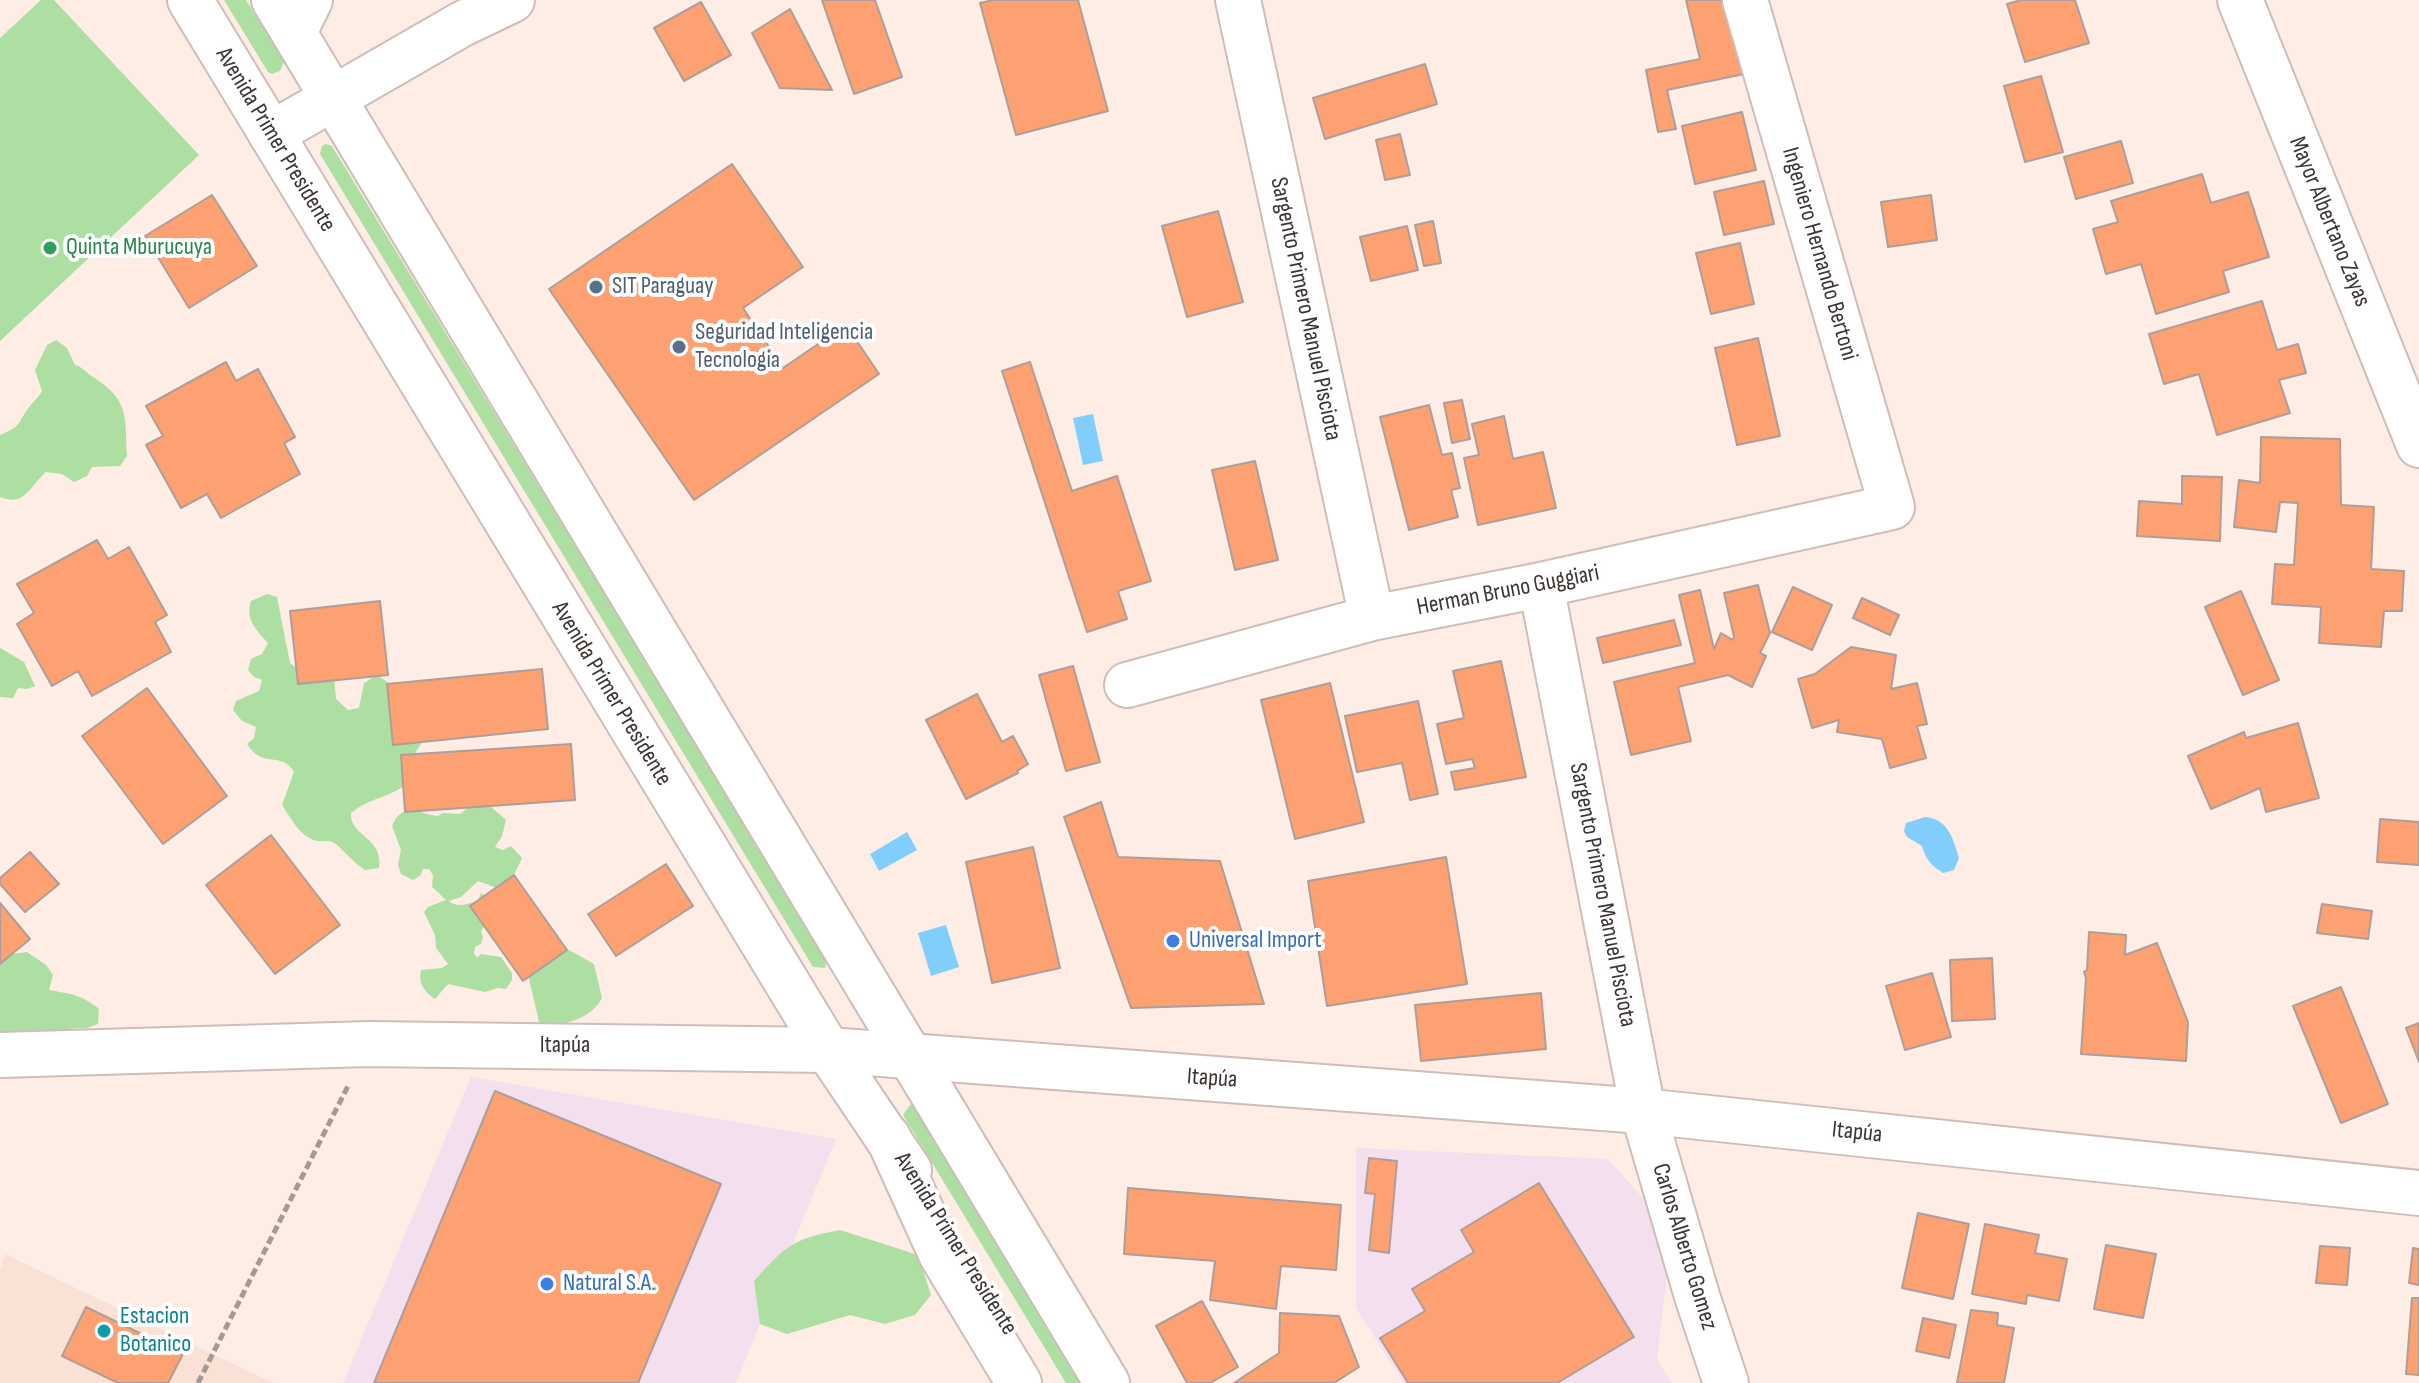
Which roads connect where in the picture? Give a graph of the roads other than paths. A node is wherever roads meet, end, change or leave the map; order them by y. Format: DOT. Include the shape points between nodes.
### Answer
graph roads {
  1 [pos="190,0"];
  2 [pos="512,0"];
  3 [pos="1238,0"];
  4 [pos="1745,0"];
  5 [pos="2240,0"];
  6 [pos="293,11"];
  7 [pos="333,98"];
  8 [pos="271,134"];
  9 [pos="2419,445"];
  10 [pos="1892,507"];
  11 [pos="1541,585"];
  12 [pos="1372,618"];
  13 [pos="1127,685"];
  14 [pos="828,1050"];
  15 [pos="0,1055"];
  16 [pos="908,1056"];
  17 [pos="1643,1111"];
  18 [pos="888,1137"];
  19 [pos="2419,1193"];
  20 [pos="1019,1383"];
  21 [pos="1041,1383"];
  22 [pos="1107,1383"];
  23 [pos="1726,1383"];
  1 -- 8 [label="main road, Avenida Primer Presidente"];
  2 -- 7 [label="main road"];
  3 -- 12 [label="main road, Sargento Primero Manuel Pisciota"];
  4 -- 10 [label="main road, Ingeniero Hernando Bertoni"];
  5 -- 9 [label="main road, Mayor Albertano Zayas"];
  6 -- 7 [label="main road"];
  7 -- 8 [label="main road"];
  7 -- 16 [label="main road"];
  8 -- 14 [label="main road, Avenida Primer Presidente"];
  10 -- 11 [label="main road, Herman Bruno Guggiari"];
  11 -- 12 [label="main road, Herman Bruno Guggiari"];
  11 -- 17 [label="main road, Sargento Primero Manuel Pisciota"];
  12 -- 13 [label="main road, Herman Bruno Guggiari"];
  14 -- 15 [label="main road, Itapúa" via="369,1044"];
  14 -- 16 [label="main road, Itapúa"];
  14 -- 18 [label="main road, Avenida Primer Presidente"];
  16 -- 17 [label="main road, Itapúa"];
  16 -- 22 [label="main road"];
  17 -- 19 [label="main road, Itapúa"];
  17 -- 23 [label="main road, Carlos Alberto Gomez"];
  18 -- 20 [label="main road" via="941,1254"];
  18 -- 21 [label="main road, Avenida Primer Presidente"];
}
